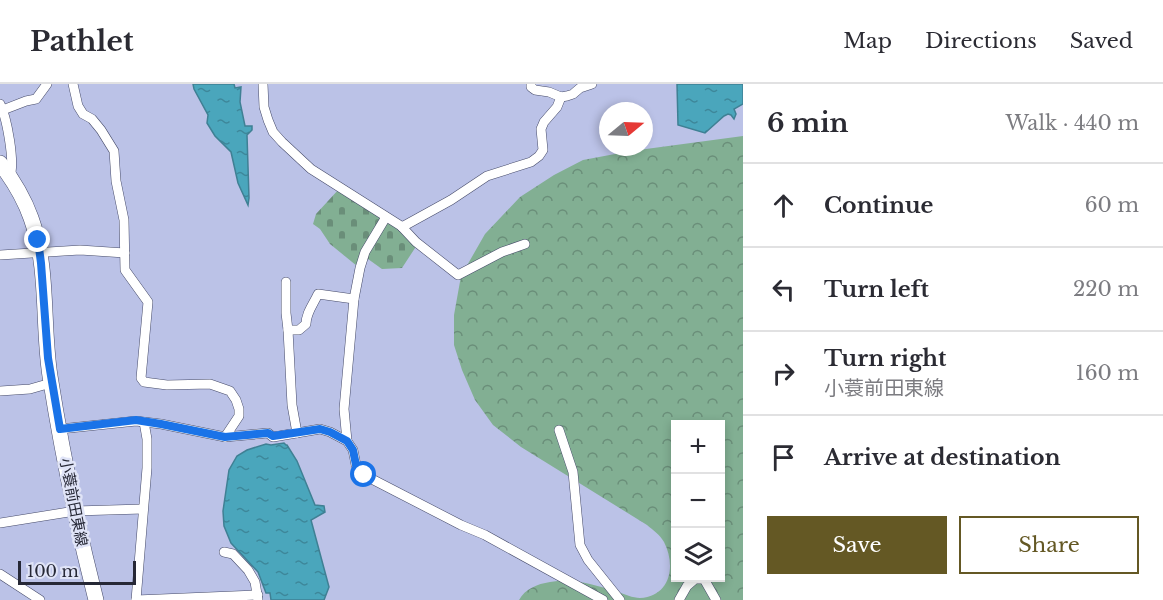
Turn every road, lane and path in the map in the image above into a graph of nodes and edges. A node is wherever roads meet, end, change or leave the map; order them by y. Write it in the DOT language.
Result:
graph roads {
  1 [pos="47,84"];
  2 [pos="73,84"];
  3 [pos="263,84"];
  4 [pos="531,84"];
  5 [pos="592,84"];
  6 [pos="561,97"];
  7 [pos="1,108"];
  8 [pos="0,163"];
  9 [pos="10,176"];
  10 [pos="386,217"];
  11 [pos="402,227"];
  12 [pos="525,244"];
  13 [pos="39,253"];
  14 [pos="125,254"];
  15 [pos="0,255"];
  16 [pos="286,282"];
  17 [pos="354,299"];
  18 [pos="288,330"];
  19 [pos="51,382"];
  20 [pos="0,391"];
  21 [pos="144,422"];
  22 [pos="60,429"];
  23 [pos="559,430"];
  24 [pos="297,433"];
  25 [pos="225,437"];
  26 [pos="347,441"];
  27 [pos="143,509"];
  28 [pos="75,511"];
  29 [pos="0,523"];
  30 [pos="224,552"];
  31 [pos="0,574"];
  32 [pos="258,597"];
  33 [pos="40,600"];
  34 [pos="96,600"];
  35 [pos="136,600"];
  36 [pos="603,600"];
  37 [pos="620,600"];
  38 [pos="679,600"];
  39 [pos="716,600"];
  1 -- 7 [label="street"];
  2 -- 14 [label="street"];
  3 -- 10 [label="street"];
  4 -- 6 [label="street"];
  5 -- 6 [label="street"];
  6 -- 11 [label="street"];
  7 -- 9 [label="street"];
  8 -- 9 [label="main road, 小蓑前田東線"];
  9 -- 13 [label="main road, 小蓑前田東線"];
  10 -- 11 [label="street"];
  10 -- 17 [label="street"];
  11 -- 12 [label="street"];
  13 -- 14 [label="street"];
  13 -- 15 [label="street"];
  13 -- 19 [label="main road, 小蓑前田東線"];
  14 -- 25 [label="street"];
  16 -- 18 [label="street"];
  17 -- 18 [label="street"];
  17 -- 26 [label="street"];
  18 -- 24 [label="street"];
  19 -- 20 [label="street"];
  19 -- 22 [label="main road, 小蓑前田東線"];
  21 -- 22 [label="street"];
  21 -- 25 [label="street"];
  21 -- 27 [label="street"];
  22 -- 28 [label="main road, 小蓑前田東線"];
  23 -- 37 [label="street"];
  24 -- 25 [label="street"];
  24 -- 26 [label="street"];
  26 -- 36 [label="street"];
  27 -- 28 [label="street"];
  27 -- 35 [label="street"];
  28 -- 29 [label="street"];
  28 -- 34 [label="main road, 小蓑前田東線"];
  30 -- 32 [label="street"];
  31 -- 33 [label="street"];
  32 -- 35 [label="street"];
  38 -- 39 [label="street"];
}
